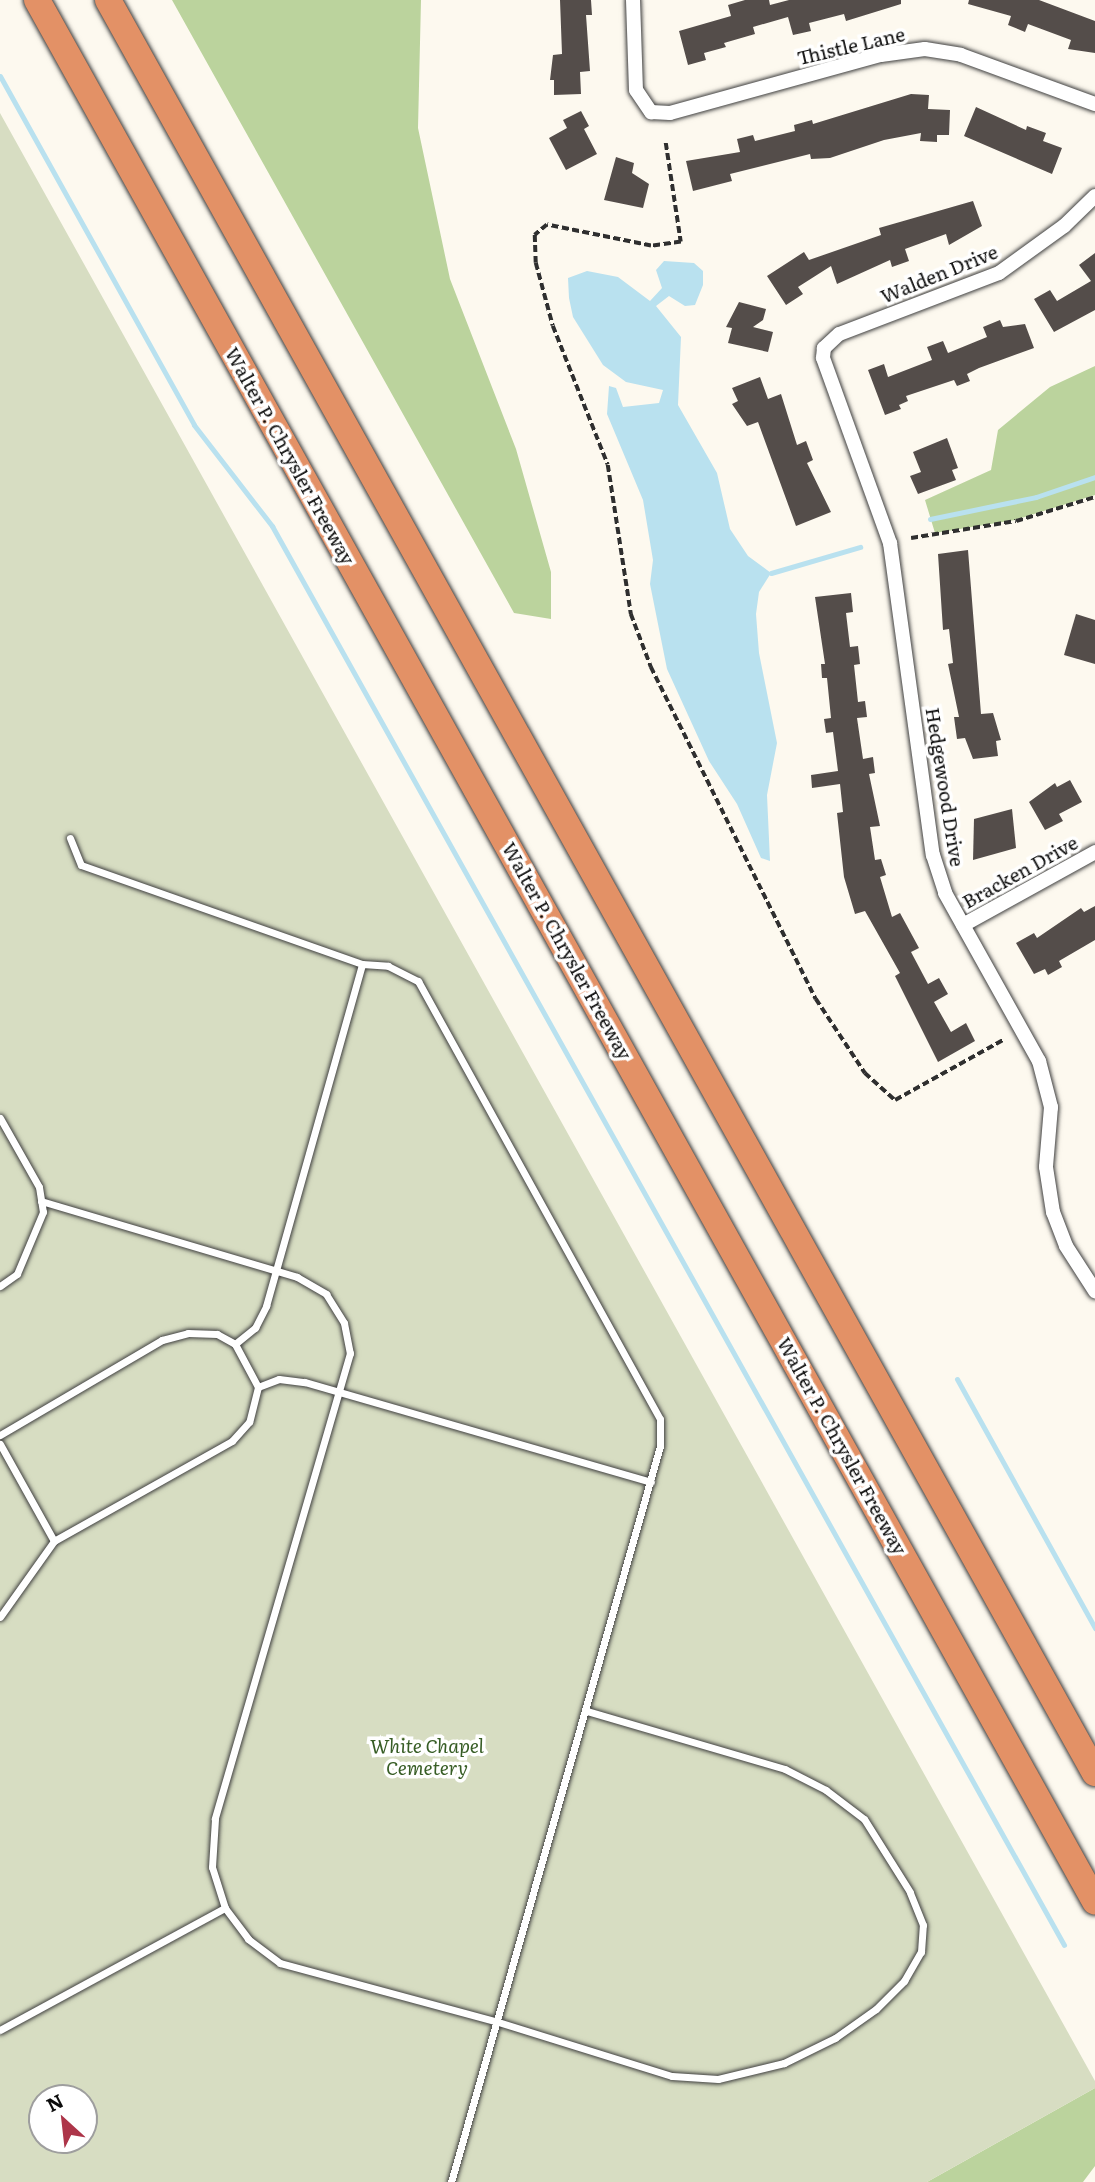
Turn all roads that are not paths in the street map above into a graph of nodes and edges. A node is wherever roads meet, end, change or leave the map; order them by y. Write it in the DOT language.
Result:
graph roads {
  1 [pos="37,0"];
  2 [pos="108,0"];
  3 [pos="633,0"];
  4 [pos="1095,104"];
  5 [pos="1095,197"];
  6 [pos="824,348"];
  7 [pos="70,838"];
  8 [pos="1095,852"];
  9 [pos="963,925"];
  10 [pos="362,964"];
  11 [pos="0,1118"];
  12 [pos="41,1200"];
  13 [pos="273,1271"];
  14 [pos="0,1286"];
  15 [pos="1095,1291"];
  16 [pos="235,1344"];
  17 [pos="258,1387"];
  18 [pos="339,1391"];
  19 [pos="0,1435"];
  20 [pos="0,1444"];
  21 [pos="650,1482"];
  22 [pos="54,1541"];
  23 [pos="0,1617"];
  24 [pos="587,1711"];
  25 [pos="1095,1773"];
  26 [pos="1095,1902"];
  27 [pos="225,1908"];
  28 [pos="495,2021"];
  29 [pos="0,2030"];
  30 [pos="452,2182"];
  1 -- 26 [label="highway, Walter P. Chrysler Freeway"];
  2 -- 25 [label="highway"];
  3 -- 4 [label="street, Thistle Lane"];
  5 -- 6 [label="street, Walden Drive"];
  6 -- 9 [label="street, Hedgewood Drive"];
  7 -- 10 [label="lane"];
  8 -- 9 [label="street, Bracken Drive"];
  9 -- 15 [label="street, Hedgewood Drive"];
  10 -- 13 [label="lane"];
  10 -- 21 [label="lane"];
  11 -- 12 [label="lane"];
  12 -- 13 [label="lane"];
  12 -- 14 [label="lane"];
  13 -- 16 [label="lane"];
  13 -- 18 [label="lane"];
  16 -- 17 [label="lane"];
  16 -- 19 [label="lane"];
  17 -- 18 [label="lane"];
  17 -- 22 [label="lane"];
  18 -- 21 [label="lane"];
  18 -- 27 [label="lane"];
  20 -- 22 [label="lane"];
  21 -- 24 [label="lane"];
  22 -- 23 [label="lane"];
  24 -- 28 [label="lane"];
  24 -- 28 [label="lane"];
  27 -- 28 [label="lane"];
  27 -- 29 [label="lane"];
  28 -- 30 [label="lane"];
}
